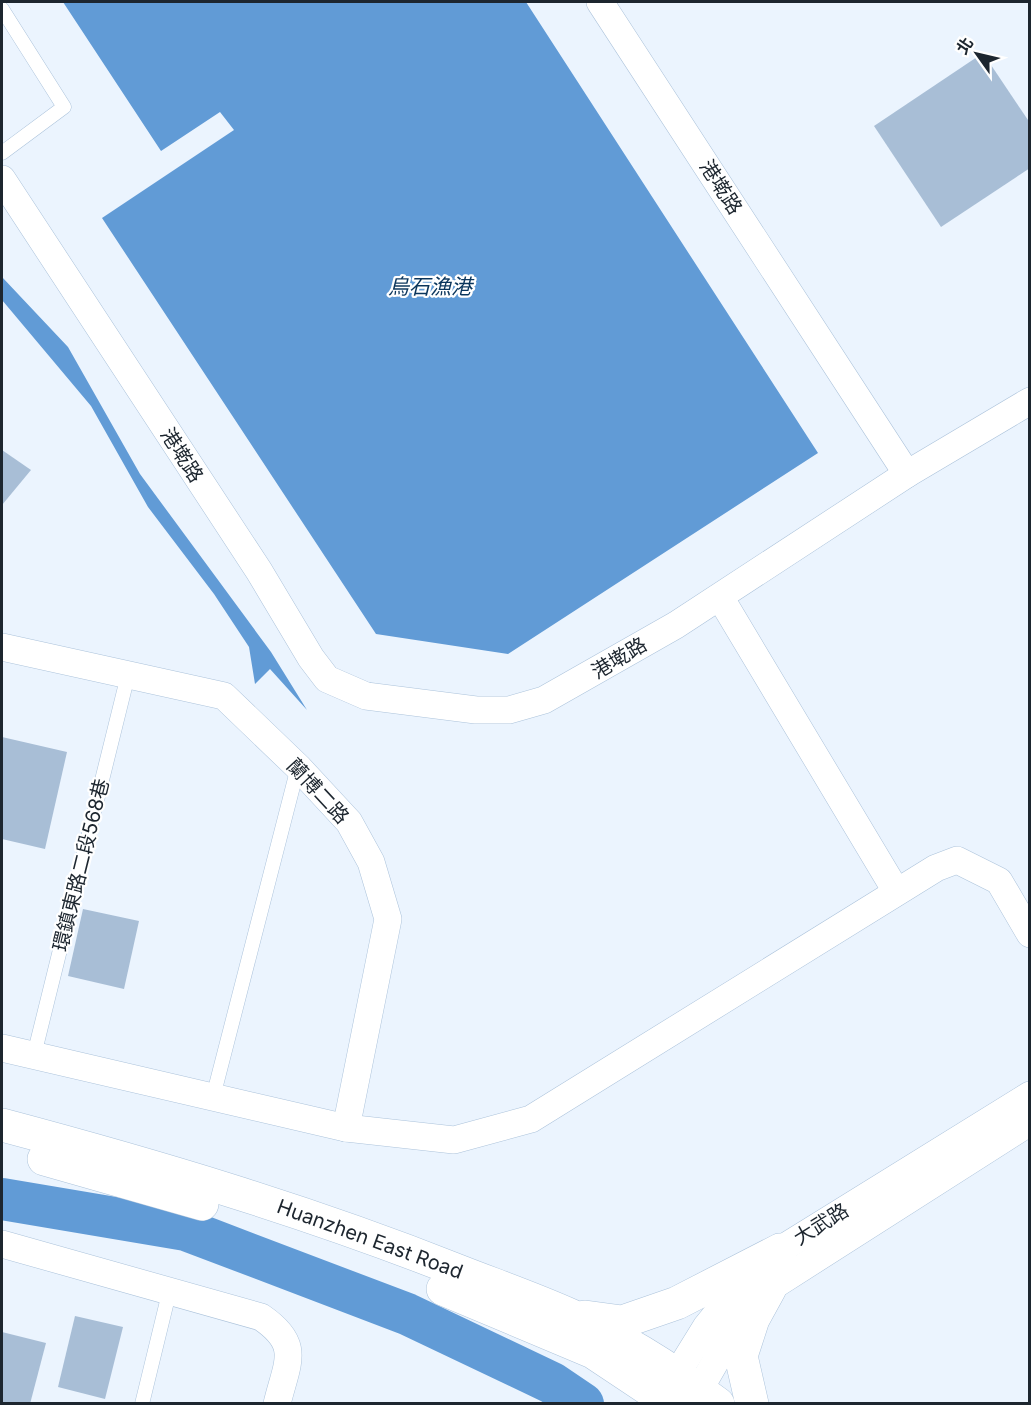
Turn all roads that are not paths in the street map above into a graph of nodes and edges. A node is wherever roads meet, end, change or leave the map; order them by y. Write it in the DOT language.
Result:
graph roads {
  1 [pos="600,2"];
  2 [pos="2,9"];
  3 [pos="2,153"];
  4 [pos="2,179"];
  5 [pos="1029,401"];
  6 [pos="907,474"];
  7 [pos="720,597"];
  8 [pos="2,647"];
  9 [pos="128,675"];
  10 [pos="298,767"];
  11 [pos="896,891"];
  12 [pos="1029,933"];
  13 [pos="2,1048"];
  14 [pos="34,1055"];
  15 [pos="1029,1095"];
  16 [pos="213,1097"];
  17 [pos="1029,1122"];
  18 [pos="2,1125"];
  19 [pos="346,1128"];
  20 [pos="2,1149"];
  21 [pos="2,1244"];
  22 [pos="780,1250"];
  23 [pos="770,1288"];
  24 [pos="170,1289"];
  25 [pos="571,1315"];
  26 [pos="682,1397"];
  27 [pos="142,1404"];
  28 [pos="277,1404"];
  29 [pos="752,1404"];
  1 -- 6 [label="street, 港墘路"];
  2 -- 3 [label="lane"];
  4 -- 7 [label="street, 港墘路"];
  5 -- 6 [label="street"];
  6 -- 7 [label="street, 港墘路"];
  7 -- 11 [label="street"];
  8 -- 9 [label="street, 蘭博二路"];
  9 -- 10 [label="street, 蘭博二路"];
  9 -- 14 [label="lane, 環鎮東路二段568巷"];
  10 -- 16 [label="lane"];
  10 -- 19 [label="street, 蘭博二路"];
  11 -- 12 [label="street"];
  11 -- 19 [label="street"];
  13 -- 14 [label="street"];
  14 -- 16 [label="street"];
  15 -- 22 [label="street, 大武路"];
  16 -- 19 [label="street"];
  17 -- 23 [label="street, 大武路"];
  18 -- 25 [label="street, Huanzhen East Road"];
  20 -- 26 [label="street, Huanzhen East Road"];
  21 -- 24 [label="street"];
  22 -- 25 [label="street"];
  22 -- 26 [label="street, 大武路"];
  23 -- 26 [label="street, 大武路"];
  23 -- 29 [label="street"];
  24 -- 27 [label="lane"];
  24 -- 28 [label="street"];
  25 -- 26 [label="street, Huanzhen East Road"];
}
